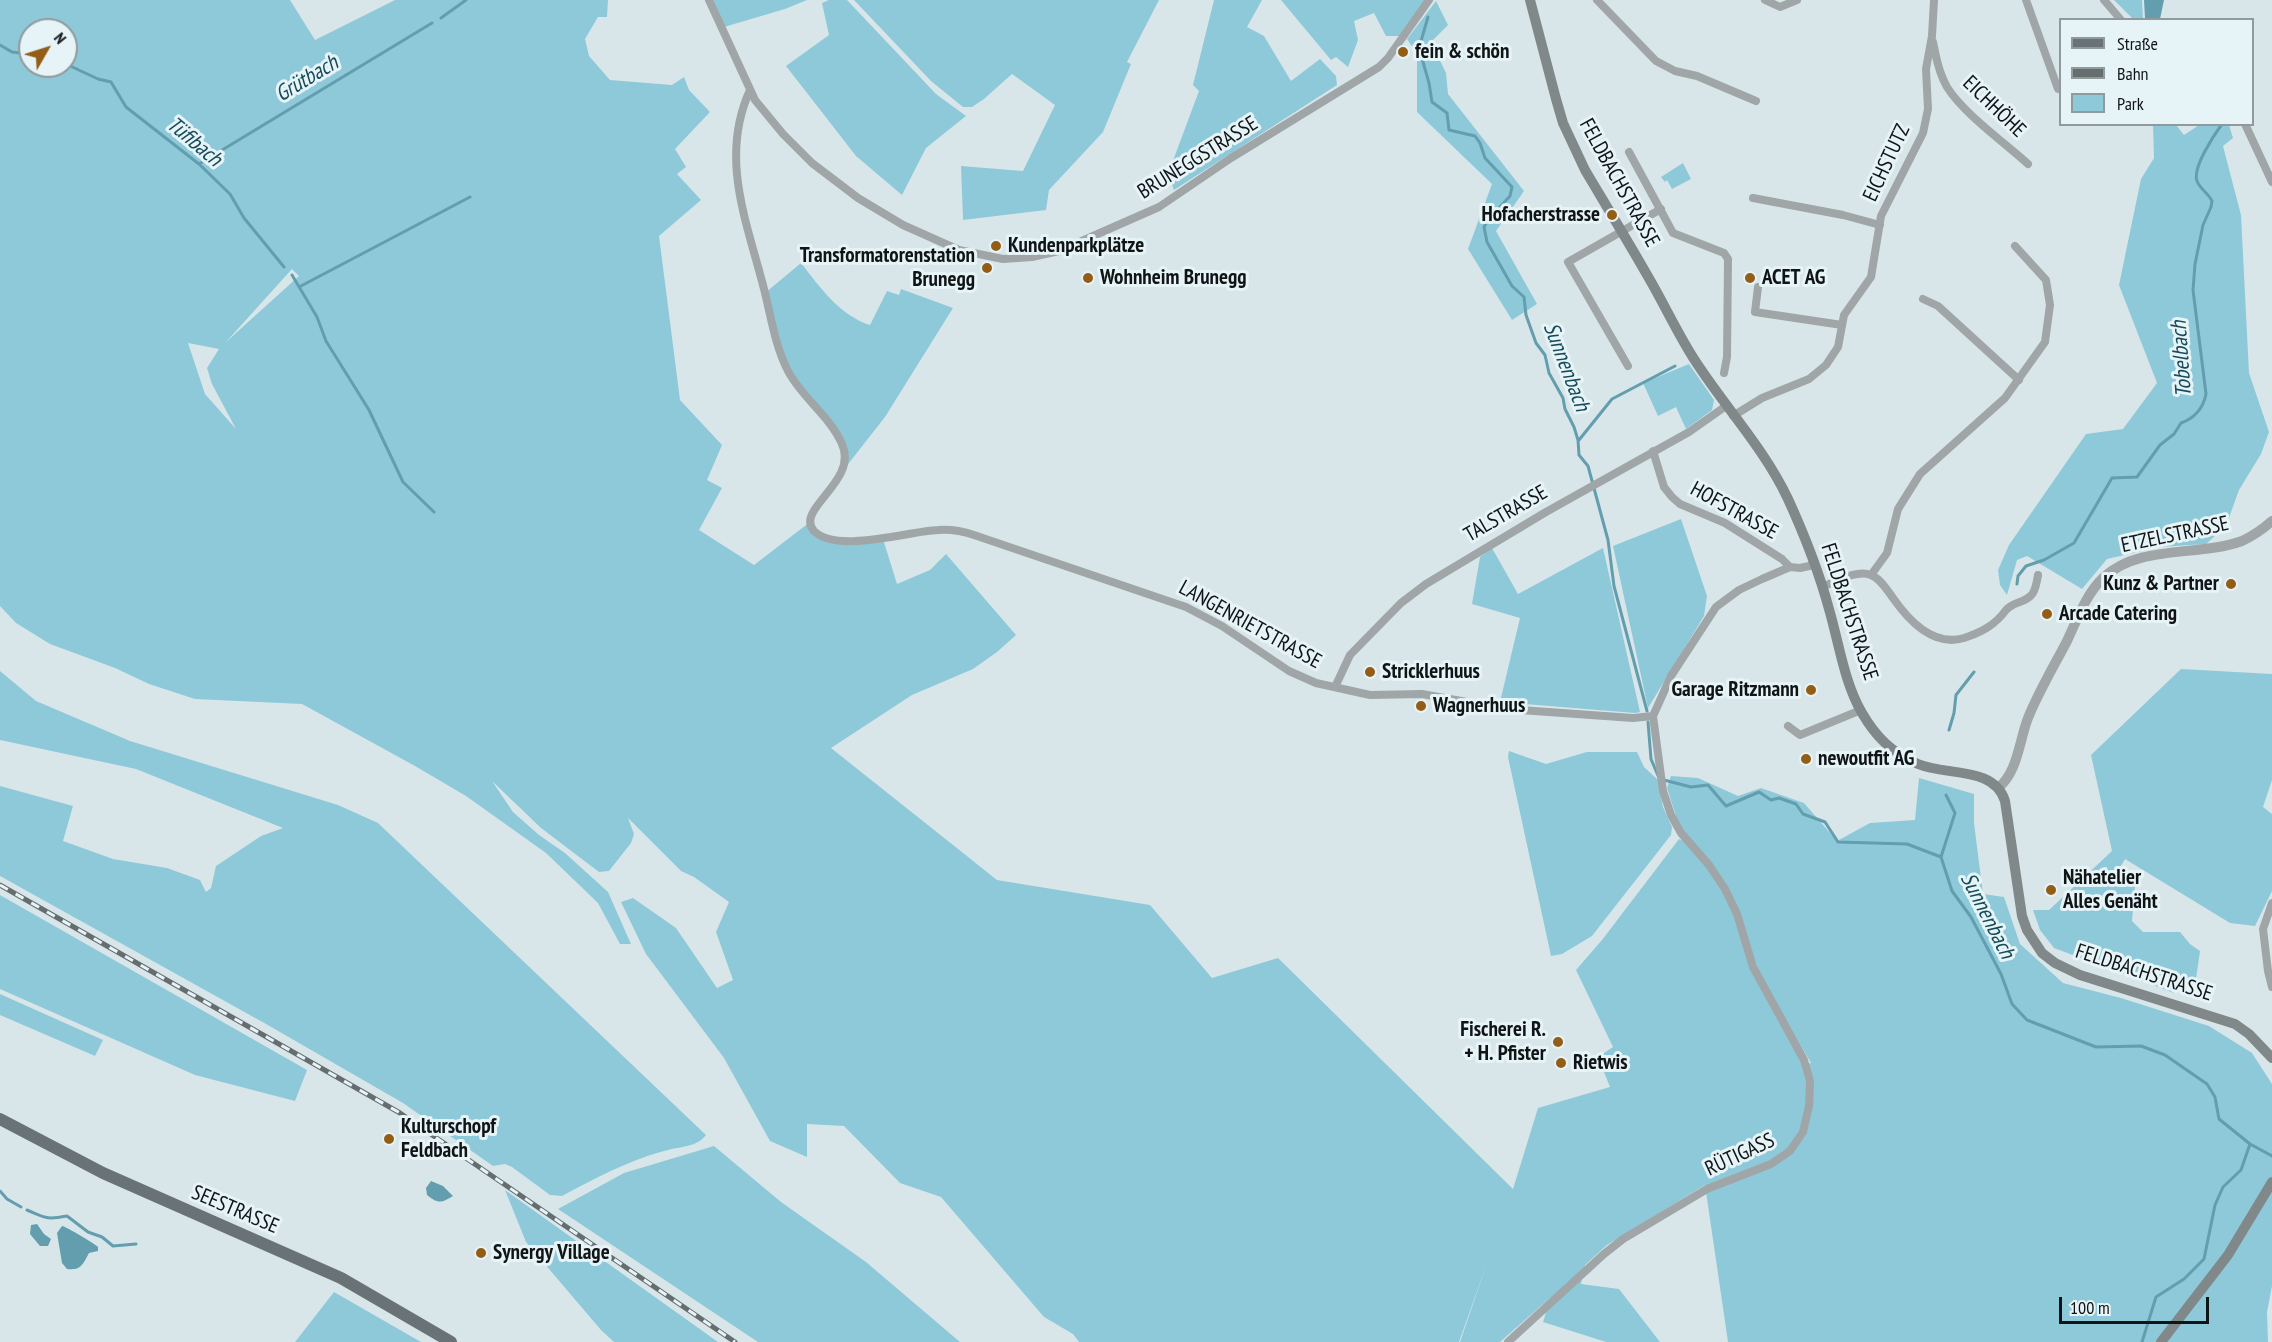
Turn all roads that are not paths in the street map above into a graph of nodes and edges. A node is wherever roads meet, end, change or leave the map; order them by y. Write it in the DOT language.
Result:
graph roads {
  1 [pos="709,0"];
  2 [pos="1429,0"];
  3 [pos="1530,0"];
  4 [pos="1597,0"];
  5 [pos="1765,0"];
  6 [pos="1797,0"];
  7 [pos="1934,0"];
  8 [pos="2026,0"];
  9 [pos="2104,0"];
  10 [pos="2119,18"];
  11 [pos="1932,36"];
  12 [pos="2058,89"];
  13 [pos="750,90"];
  14 [pos="1756,101"];
  15 [pos="2247,126"];
  16 [pos="1629,152"];
  17 [pos="2028,164"];
  18 [pos="2272,182"];
  19 [pos="1753,198"];
  20 [pos="1661,209"];
  21 [pos="1880,225"];
  22 [pos="1622,231"];
  23 [pos="2015,246"];
  24 [pos="1758,287"];
  25 [pos="1923,299"];
  26 [pos="1842,325"];
  27 [pos="1628,366"];
  28 [pos="1724,373"];
  29 [pos="2019,380"];
  30 [pos="1726,406"];
  31 [pos="1733,416"];
  32 [pos="1653,451"];
  33 [pos="2272,521"];
  34 [pos="1814,565"];
  35 [pos="1790,567"];
  36 [pos="1871,575"];
  37 [pos="2038,575"];
  38 [pos="1822,587"];
  39 [pos="1335,687"];
  40 [pos="1861,710"];
  41 [pos="1653,716"];
  42 [pos="1788,726"];
  43 [pos="1998,788"];
  44 [pos="2272,903"];
  45 [pos="2272,987"];
  46 [pos="2272,1058"];
  47 [pos="0,1119"];
  48 [pos="2272,1182"];
  49 [pos="451,1342"];
  50 [pos="1508,1342"];
  51 [pos="2161,1342"];
  1 -- 13 [label="street, BRUNEGGSTRASSE"];
  2 -- 13 [label="street, BRUNEGGSTRASSE"];
  3 -- 22 [label="main road, FELDBACHSTRASSE"];
  4 -- 14 [label="street"];
  5 -- 6 [label="street"];
  7 -- 11 [label="street, EICHSTUTZ"];
  8 -- 12 [label="street"];
  9 -- 10 [label="street"];
  11 -- 17 [label="street, EICHHÖHE"];
  11 -- 21 [label="street, EICHSTUTZ"];
  13 -- 39 [label="street, LANGENRIETSTRASSE"];
  15 -- 18 [label="street"];
  16 -- 20 [label="street"];
  19 -- 21 [label="street"];
  20 -- 22 [label="street"];
  20 -- 28 [label="street"];
  21 -- 26 [label="street, EICHSTUTZ"];
  22 -- 27 [label="street"];
  22 -- 30 [label="main road, FELDBACHSTRASSE"];
  23 -- 29 [label="street"];
  24 -- 26 [label="street"];
  25 -- 29 [label="street"];
  26 -- 31 [label="street, EICHSTUTZ"];
  29 -- 36 [label="street"];
  30 -- 31 [label="main road, FELDBACHSTRASSE"];
  30 -- 32 [label="street, TALSTRASSE"];
  31 -- 34 [label="main road, FELDBACHSTRASSE"];
  32 -- 35 [label="street, HOFSTRASSE"];
  32 -- 39 [label="street, TALSTRASSE"];
  33 -- 43 [label="street, ETZELSTRASSE"];
  34 -- 35 [label="street"];
  34 -- 38 [label="main road, FELDBACHSTRASSE"];
  35 -- 41 [label="street"];
  36 -- 37 [label="street"];
  36 -- 38 [label="street"];
  38 -- 40 [label="main road, FELDBACHSTRASSE"];
  39 -- 41 [label="street, LANGENRIETSTRASSE"];
  40 -- 42 [label="street"];
  40 -- 43 [label="main road, FELDBACHSTRASSE"];
  41 -- 50 [label="street, RÜTIGASS"];
  43 -- 46 [label="main road, FELDBACHSTRASSE"];
  44 -- 45 [label="street"];
  47 -- 49 [label="main road, SEESTRASSE"];
  48 -- 51 [label="main road"];
}
